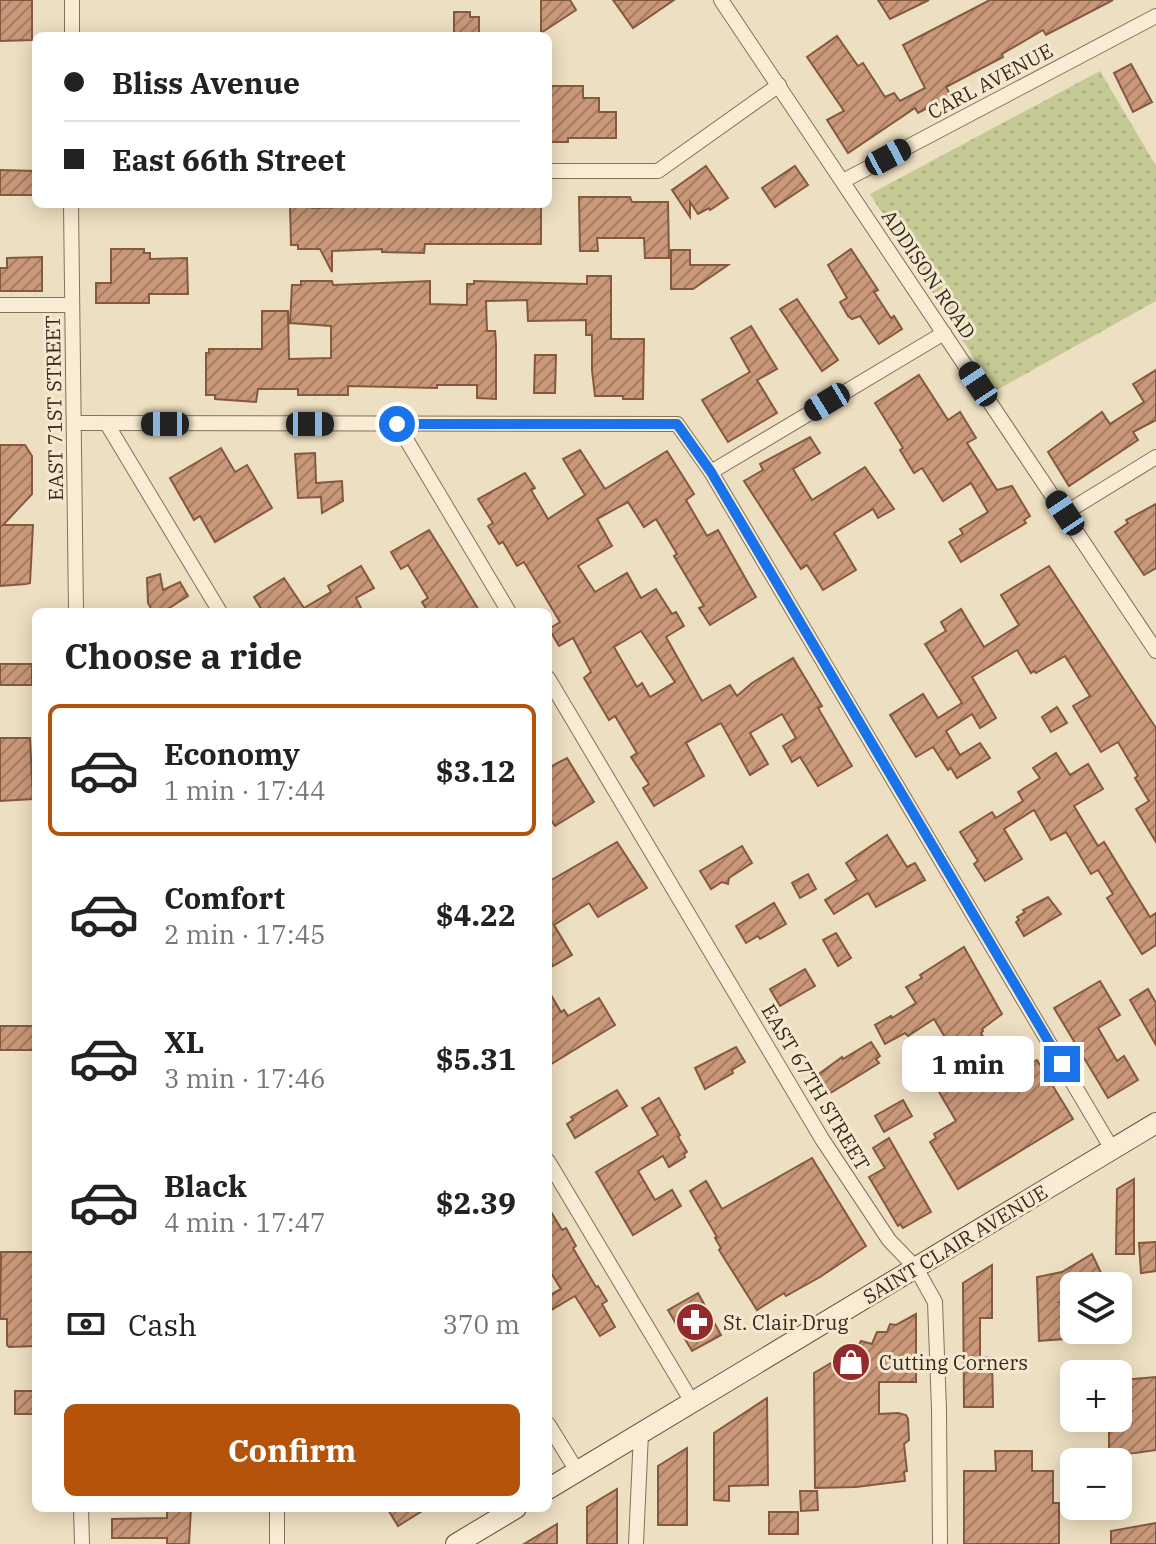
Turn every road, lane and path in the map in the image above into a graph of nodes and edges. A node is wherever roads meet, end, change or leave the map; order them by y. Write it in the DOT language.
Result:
graph roads {
  1 [pos="72,0"];
  2 [pos="721,0"];
  3 [pos="1156,16"];
  4 [pos="72,32"];
  5 [pos="779,85"];
  6 [pos="552,171"];
  7 [pos="843,181"];
  8 [pos="71,208"];
  9 [pos="0,305"];
  10 [pos="72,305"];
  11 [pos="944,333"];
  12 [pos="74,423"];
  13 [pos="107,424"];
  14 [pos="397,424"];
  15 [pos="1156,457"];
  16 [pos="711,472"];
  17 [pos="1065,513"];
  18 [pos="76,608"];
  19 [pos="218,608"];
  20 [pos="507,608"];
  21 [pos="1156,651"];
  22 [pos="552,685"];
  23 [pos="1156,1123"];
  24 [pos="1112,1149"];
  25 [pos="552,1168"];
  26 [pos="916,1268"];
  27 [pos="692,1402"];
  28 [pos="552,1430"];
  29 [pos="641,1433"];
  30 [pos="577,1471"];
  31 [pos="552,1487"];
  32 [pos="81,1512"];
  33 [pos="277,1512"];
  34 [pos="509,1512"];
  35 [pos="82,1544"];
  36 [pos="277,1544"];
  37 [pos="456,1544"];
  38 [pos="636,1544"];
  39 [pos="940,1544"];
  1 -- 4 [label="street"];
  2 -- 5 [label="street, ADDISON ROAD"];
  3 -- 7 [label="street, CARL AVENUE"];
  5 -- 6 [label="street"];
  5 -- 7 [label="street, ADDISON ROAD"];
  7 -- 11 [label="street, ADDISON ROAD"];
  8 -- 10 [label="street, EAST 71ST STREET"];
  9 -- 10 [label="street"];
  10 -- 12 [label="street, EAST 71ST STREET"];
  11 -- 16 [label="street"];
  11 -- 17 [label="street, ADDISON ROAD"];
  12 -- 13 [label="street"];
  12 -- 18 [label="street, EAST 71ST STREET"];
  13 -- 14 [label="street"];
  13 -- 19 [label="street"];
  14 -- 16 [label="street"];
  14 -- 20 [label="street"];
  15 -- 17 [label="street"];
  16 -- 24 [label="street"];
  17 -- 21 [label="street, ADDISON ROAD"];
  22 -- 26 [label="street, EAST 67TH STREET"];
  23 -- 24 [label="main road, SAINT CLAIR AVENUE"];
  24 -- 26 [label="main road, SAINT CLAIR AVENUE"];
  25 -- 27 [label="street"];
  26 -- 27 [label="main road, SAINT CLAIR AVENUE"];
  26 -- 39 [label="street, EAST 67TH STREET"];
  27 -- 29 [label="main road, SAINT CLAIR AVENUE"];
  28 -- 30 [label="street"];
  29 -- 30 [label="main road, SAINT CLAIR AVENUE"];
  29 -- 38 [label="street"];
  30 -- 31 [label="main road, SAINT CLAIR AVENUE"];
  32 -- 35 [label="street"];
  33 -- 36 [label="street"];
  34 -- 37 [label="main road"];
}
